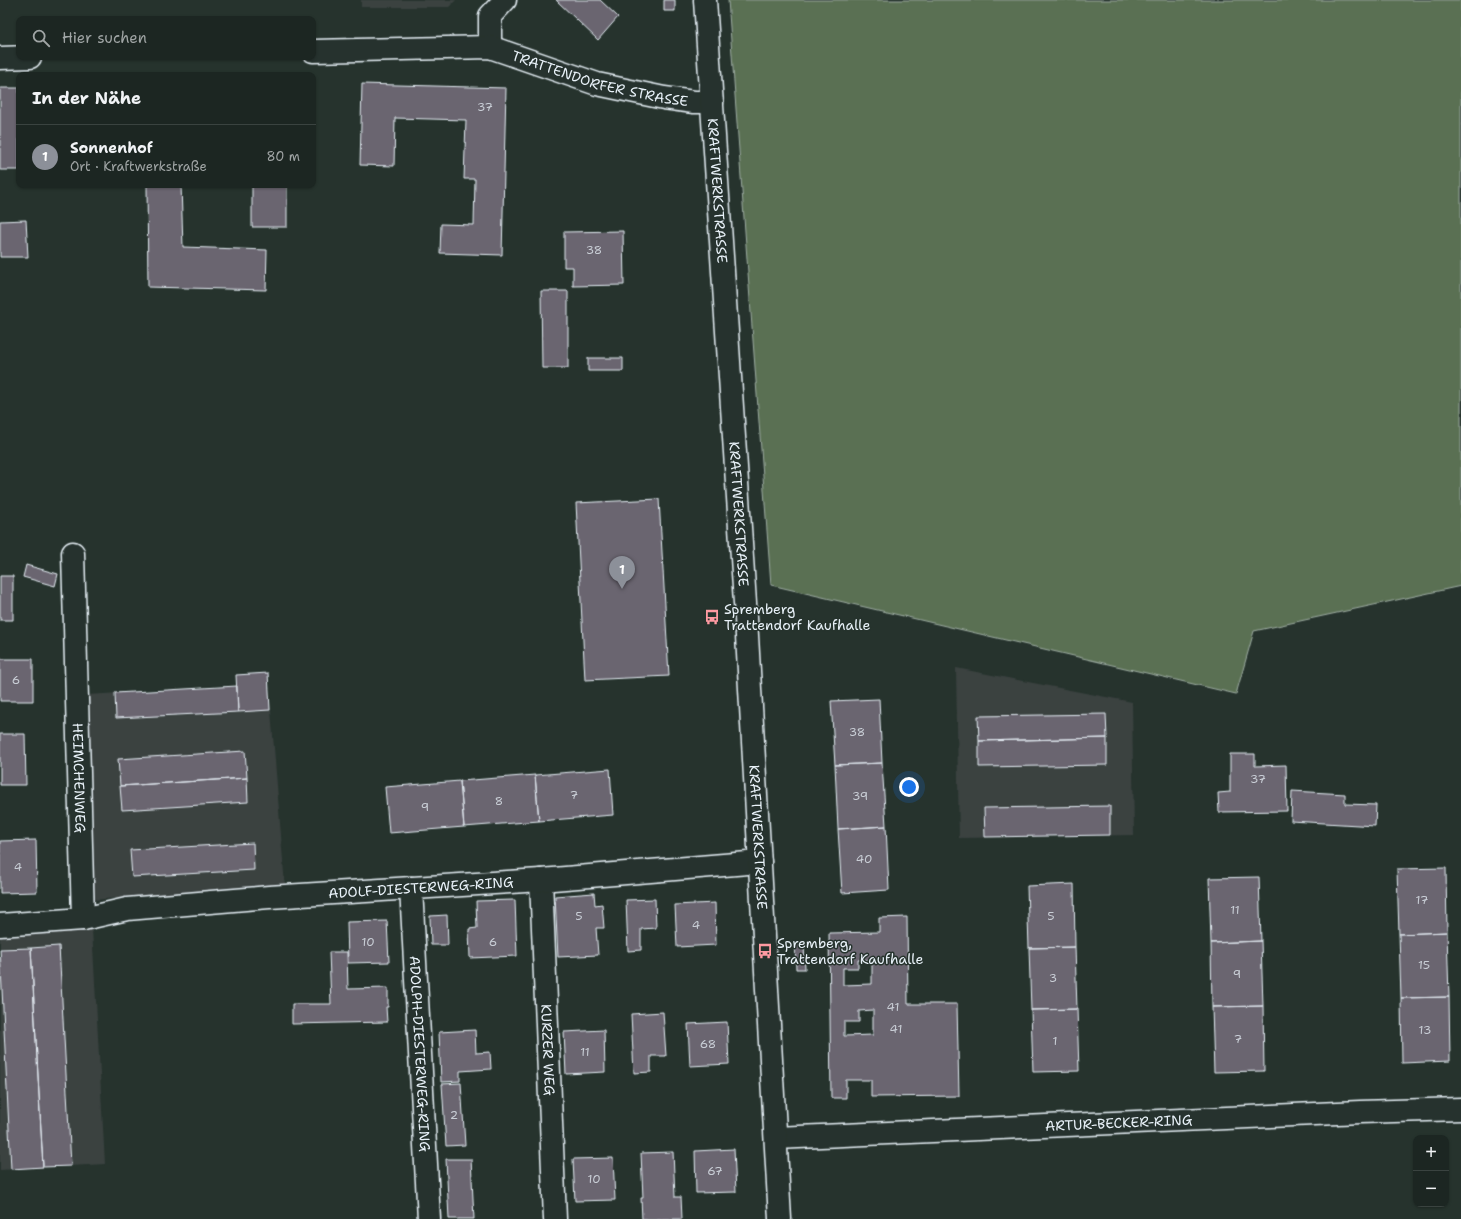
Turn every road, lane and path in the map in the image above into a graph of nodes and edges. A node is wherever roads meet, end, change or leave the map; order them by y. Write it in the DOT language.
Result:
graph roads {
  1 [pos="504,0"];
  2 [pos="705,0"];
  3 [pos="490,47"];
  4 [pos="316,51"];
  5 [pos="16,57"];
  6 [pos="0,58"];
  7 [pos="712,102"];
  8 [pos="72,553"];
  9 [pos="760,862"];
  10 [pos="541,880"];
  11 [pos="411,888"];
  12 [pos="83,919"];
  13 [pos="0,925"];
  14 [pos="1461,1109"];
  15 [pos="776,1138"];
  16 [pos="429,1219"];
  17 [pos="555,1219"];
  18 [pos="780,1219"];
  1 -- 3 [label="street"];
  2 -- 7 [label="street, KRAFTWERKSTRASSE"];
  3 -- 4 [label="street, TRATTENDORFER STRASSE"];
  3 -- 7 [label="street, TRATTENDORFER STRASSE"];
  5 -- 6 [label="street"];
  7 -- 9 [label="street, KRAFTWERKSTRASSE"];
  8 -- 12 [label="street, HEIMCHENWEG"];
  9 -- 10 [label="street, ADOLF-DIESTERWEG-RING"];
  9 -- 15 [label="street, KRAFTWERKSTRASSE"];
  10 -- 11 [label="street, ADOLF-DIESTERWEG-RING"];
  10 -- 17 [label="street, KURZER WEG"];
  11 -- 12 [label="street, ADOLF-DIESTERWEG-RING"];
  11 -- 16 [label="street, ADOLPH-DIESTERWEG-RING"];
  12 -- 13 [label="street"];
  14 -- 15 [label="street, ARTUR-BECKER-RING"];
  15 -- 18 [label="street, KRAFTWERKSTRASSE"];
}
